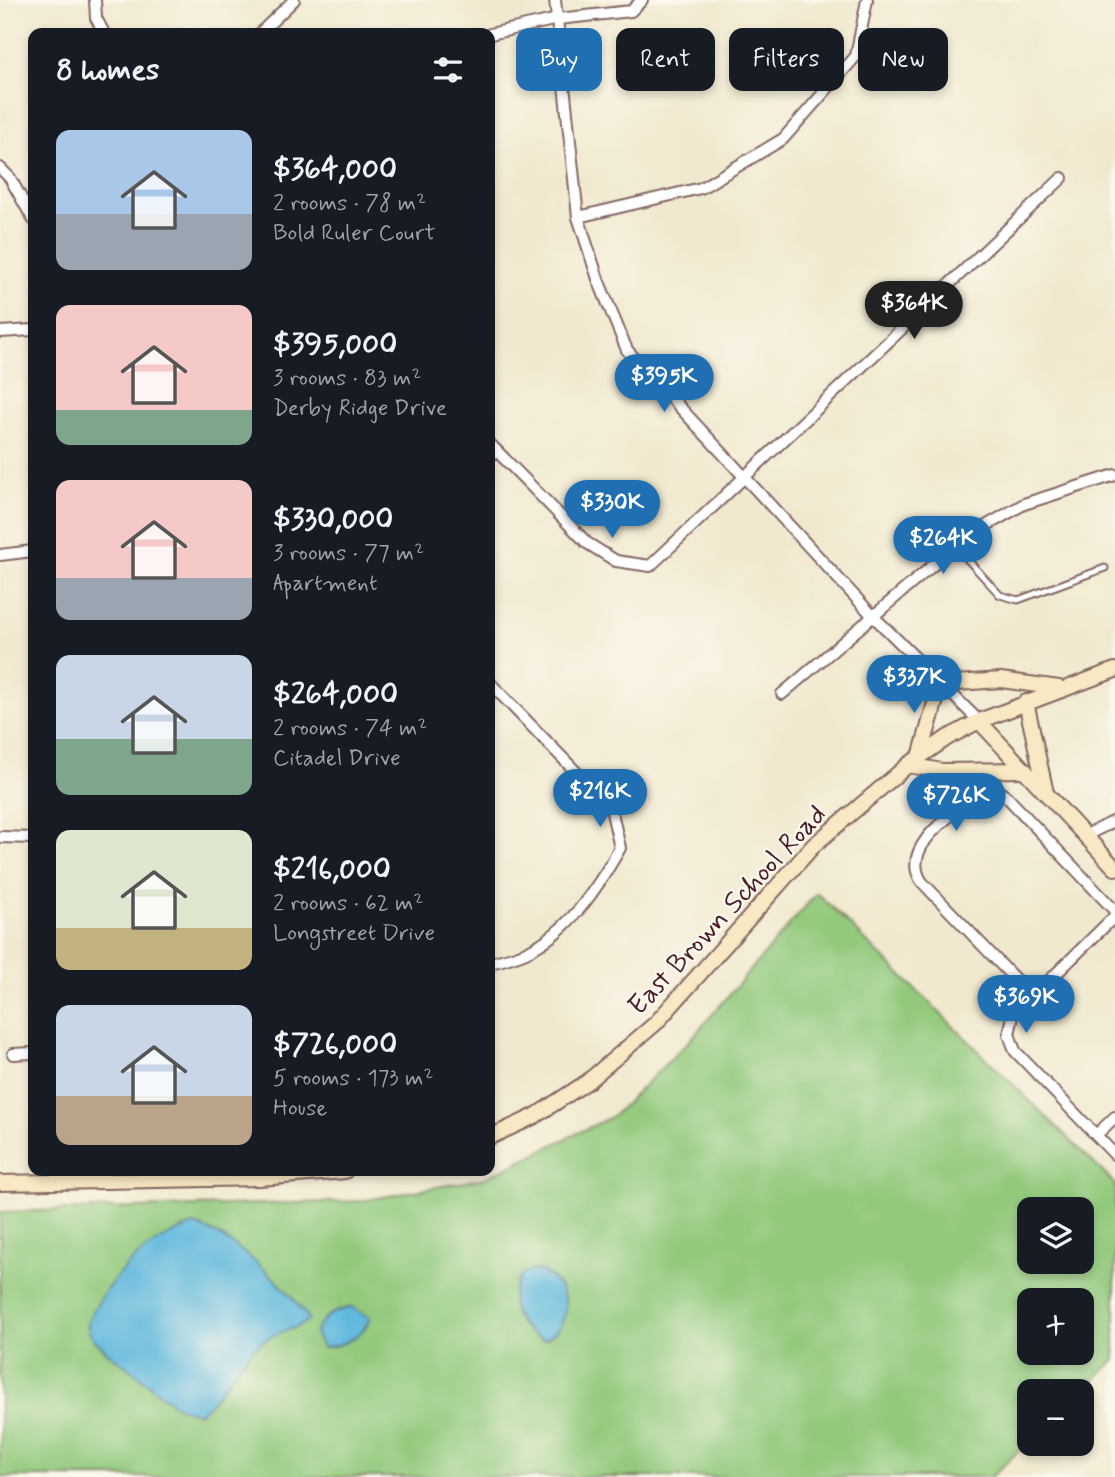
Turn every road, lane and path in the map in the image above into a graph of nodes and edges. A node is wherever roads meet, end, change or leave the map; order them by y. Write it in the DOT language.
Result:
graph roads {
  1 [pos="95,0"];
  2 [pos="294,0"];
  3 [pos="555,0"];
  4 [pos="642,0"];
  5 [pos="867,0"];
  6 [pos="558,19"];
  7 [pos="101,28"];
  8 [pos="265,28"];
  9 [pos="495,33"];
  10 [pos="0,168"];
  11 [pos="1062,178"];
  12 [pos="28,210"];
  13 [pos="578,217"];
  14 [pos="28,330"];
  15 [pos="0,332"];
  16 [pos="495,449"];
  17 [pos="1115,475"];
  18 [pos="745,480"];
  19 [pos="955,546"];
  20 [pos="28,552"];
  21 [pos="0,555"];
  22 [pos="1105,568"];
  23 [pos="872,615"];
  24 [pos="1115,670"];
  25 [pos="938,681"];
  26 [pos="495,688"];
  27 [pos="1064,689"];
  28 [pos="782,694"];
  29 [pos="1026,702"];
  30 [pos="979,721"];
  31 [pos="914,761"];
  32 [pos="1024,770"];
  33 [pos="1046,794"];
  34 [pos="1115,821"];
  35 [pos="0,836"];
  36 [pos="1083,836"];
  37 [pos="28,838"];
  38 [pos="1115,868"];
  39 [pos="1115,914"];
  40 [pos="495,961"];
  41 [pos="1031,996"];
  42 [pos="28,1053"];
  43 [pos="13,1054"];
  44 [pos="1115,1117"];
  45 [pos="495,1135"];
  46 [pos="1096,1135"];
  47 [pos="1115,1155"];
  48 [pos="284,1176"];
  49 [pos="0,1183"];
  1 -- 7 [label="street"];
  2 -- 8 [label="street"];
  3 -- 6 [label="street"];
  4 -- 6 [label="street"];
  5 -- 13 [label="street"];
  6 -- 9 [label="street"];
  6 -- 13 [label="street"];
  10 -- 12 [label="street"];
  11 -- 18 [label="street"];
  13 -- 18 [label="street"];
  14 -- 15 [label="street"];
  16 -- 18 [label="street"];
  17 -- 19 [label="street"];
  18 -- 23 [label="street"];
  19 -- 22 [label="lane"];
  19 -- 23 [label="street"];
  20 -- 21 [label="street"];
  23 -- 25 [label="street"];
  23 -- 28 [label="street"];
  24 -- 27 [label="main road, East Brown School Road"];
  25 -- 27 [label="main road"];
  25 -- 30 [label="street"];
  25 -- 31 [label="main road"];
  26 -- 40 [label="street"];
  27 -- 29 [label="main road, East Brown School Road"];
  29 -- 30 [label="main road, East Brown School Road"];
  29 -- 33 [label="main road"];
  30 -- 31 [label="main road, East Brown School Road"];
  30 -- 32 [label="main road"];
  31 -- 32 [label="main road"];
  31 -- 45 [label="main road, East Brown School Road"];
  32 -- 33 [label="main road"];
  33 -- 36 [label="main road"];
  34 -- 36 [label="street"];
  35 -- 37 [label="street"];
  36 -- 38 [label="main road"];
  39 -- 41 [label="street"];
  39 -- 41 [label="street"];
  41 -- 46 [label="street"];
  42 -- 43 [label="street"];
  44 -- 46 [label="street"];
  46 -- 47 [label="street"];
  48 -- 49 [label="main road"];
}
